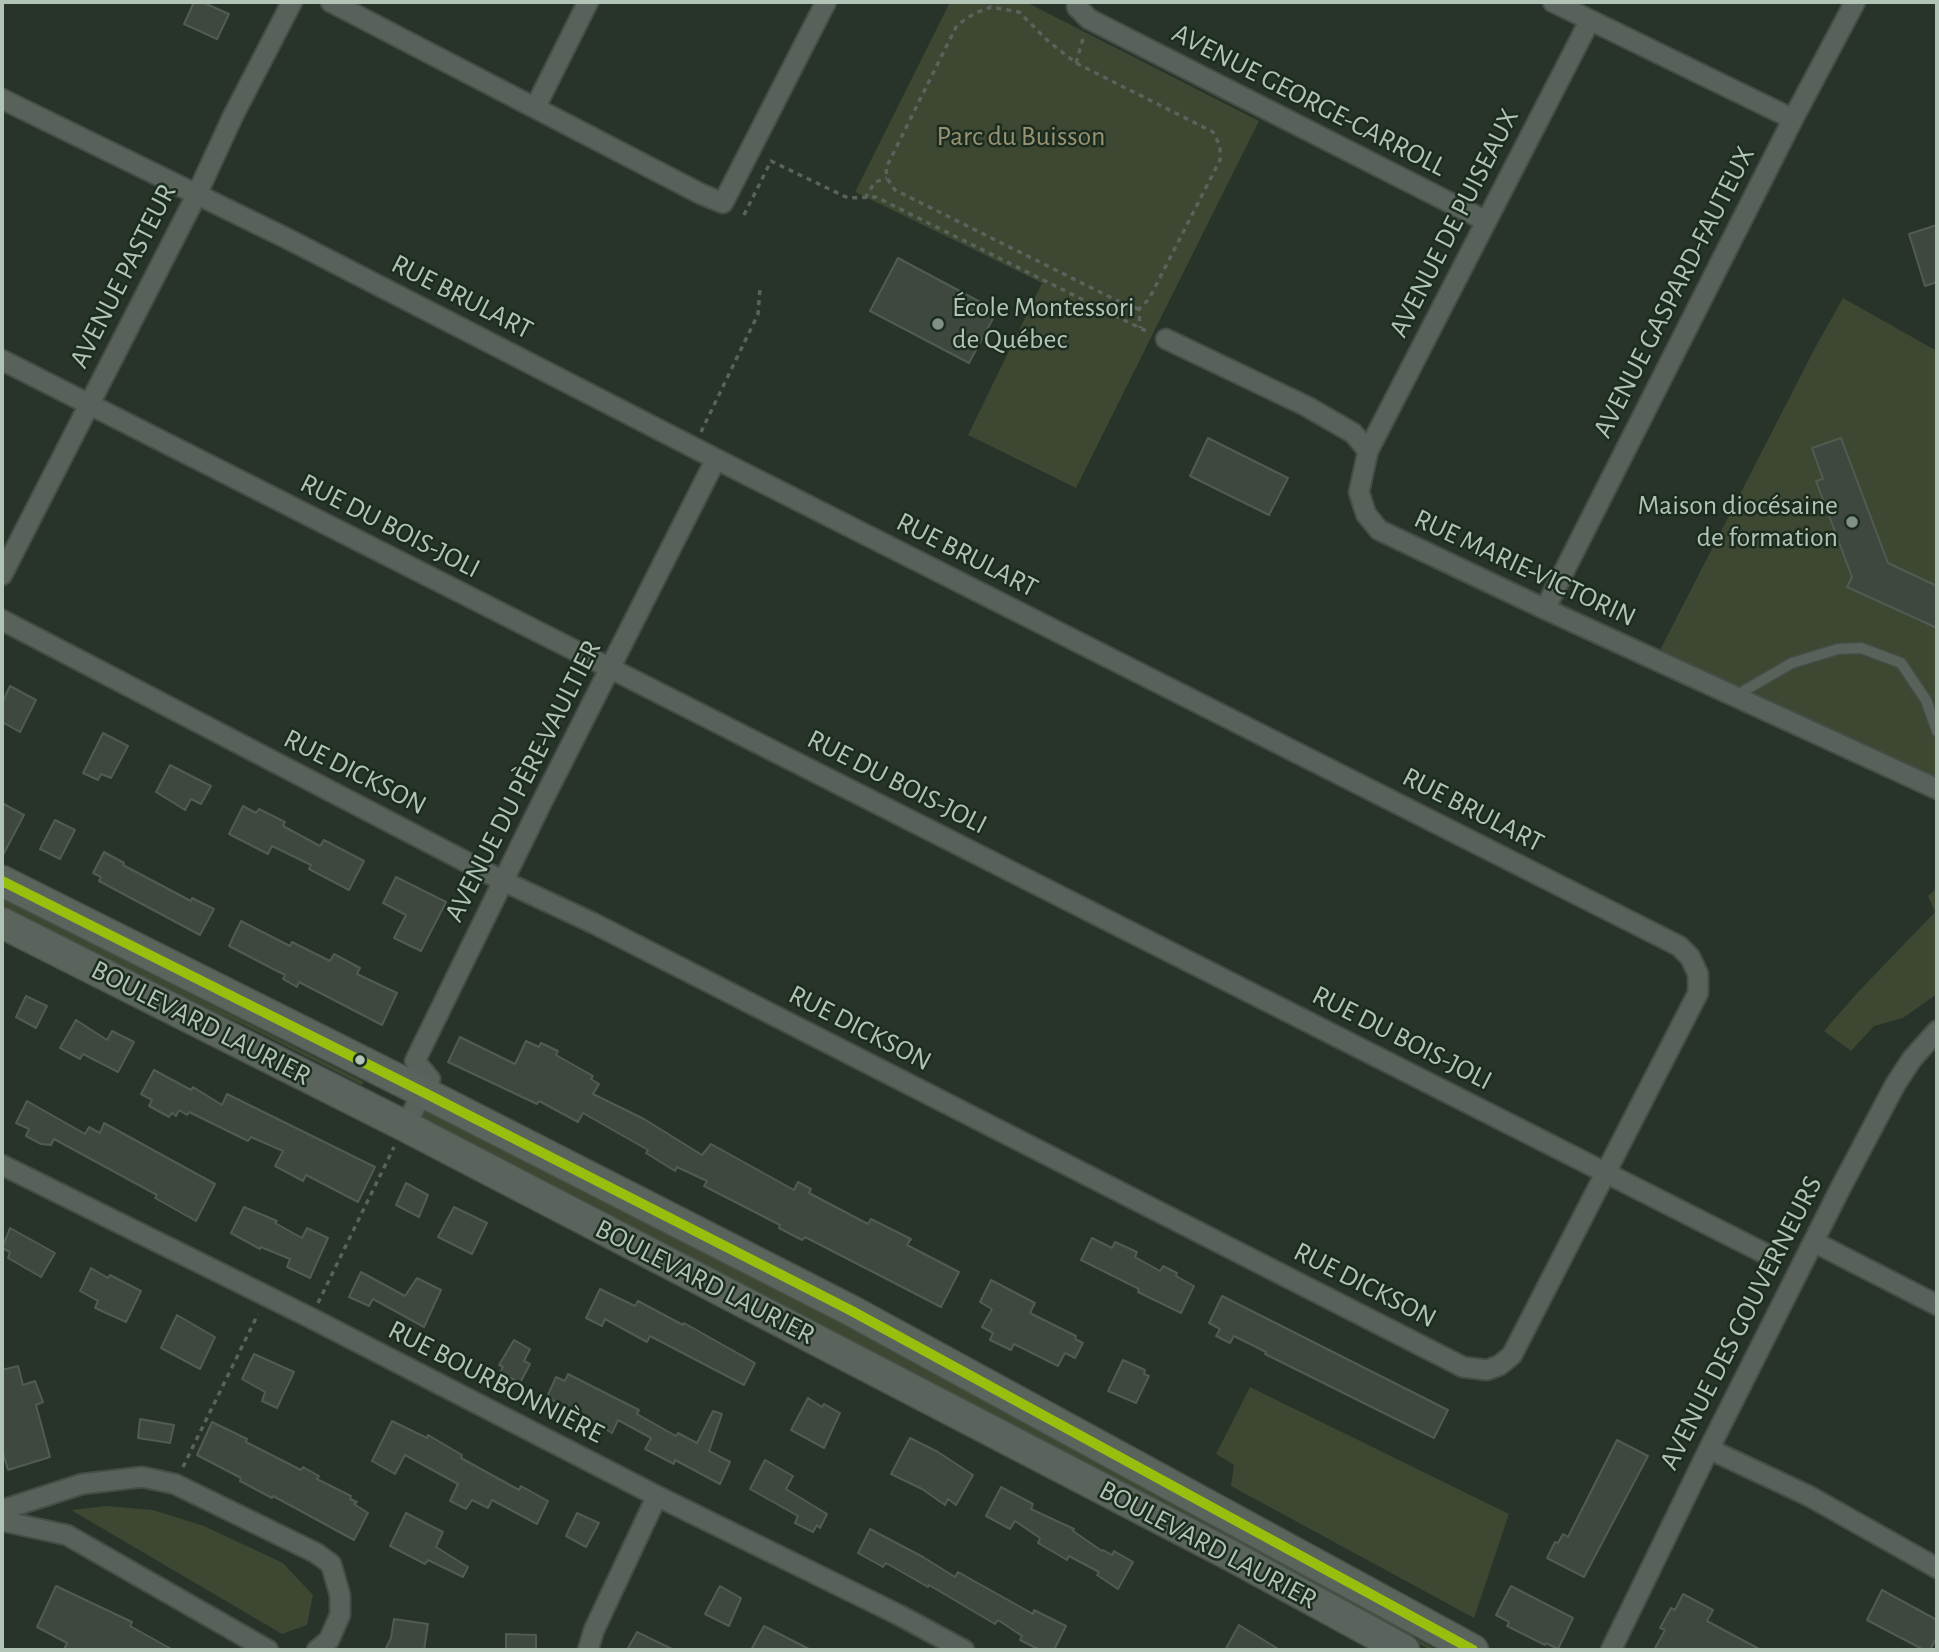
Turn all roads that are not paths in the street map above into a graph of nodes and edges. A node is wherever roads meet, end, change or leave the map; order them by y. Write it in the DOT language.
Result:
graph roads {
  1 [pos="292,2"];
  2 [pos="331,2"];
  3 [pos="588,2"];
  4 [pos="827,2"];
  5 [pos="1077,2"];
  6 [pos="1553,2"];
  7 [pos="1855,2"];
  8 [pos="1590,20"];
  9 [pos="2,99"];
  10 [pos="536,106"];
  11 [pos="1793,119"];
  12 [pos="197,194"];
  13 [pos="1486,221"];
  14 [pos="1166,339"];
  15 [pos="2,360"];
  16 [pos="88,404"];
  17 [pos="1368,451"];
  18 [pos="716,459"];
  19 [pos="2,575"];
  20 [pos="1545,610"];
  21 [pos="2,620"];
  22 [pos="611,669"];
  23 [pos="1735,696"];
  24 [pos="1937,731"];
  25 [pos="1937,789"];
  26 [pos="2,881"];
  27 [pos="503,881"];
  28 [pos="2,923"];
  29 [pos="1935,1037"];
  30 [pos="423,1092"];
  31 [pos="405,1126"];
  32 [pos="2,1165"];
  33 [pos="1606,1173"];
  34 [pos="1814,1242"];
  35 [pos="1766,1254"];
  36 [pos="1937,1305"];
  37 [pos="1709,1449"];
  38 [pos="657,1496"];
  39 [pos="2,1510"];
  40 [pos="2,1521"];
  41 [pos="1937,1568"];
  42 [pos="1399,1648"];
  43 [pos="268,1650"];
  44 [pos="317,1650"];
  45 [pos="588,1650"];
  46 [pos="964,1650"];
  47 [pos="1473,1650"];
  48 [pos="1611,1650"];
  1 -- 12 [label="street, AVENUE PASTEUR"];
  2 -- 10 [label="street"];
  3 -- 10 [label="street"];
  4 -- 10 [label="street"];
  5 -- 13 [label="street, AVENUE GEORGE-CARROLL"];
  6 -- 8 [label="street"];
  7 -- 11 [label="street, AVENUE GASPARD-FAUTEUX"];
  8 -- 11 [label="street"];
  8 -- 13 [label="street, AVENUE DE PUISEAUX"];
  9 -- 12 [label="street, RUE BRULART"];
  11 -- 20 [label="street, AVENUE GASPARD-FAUTEUX"];
  12 -- 16 [label="street, AVENUE PASTEUR"];
  12 -- 18 [label="street, RUE BRULART"];
  13 -- 17 [label="street, AVENUE DE PUISEAUX"];
  14 -- 17 [label="street"];
  15 -- 16 [label="street, RUE DU BOIS-JOLI"];
  16 -- 19 [label="street, AVENUE PASTEUR"];
  16 -- 22 [label="street, RUE DU BOIS-JOLI"];
  17 -- 20 [label="street, RUE MARIE-VICTORIN"];
  18 -- 22 [label="street, AVENUE DU PÈRE-VAULTIER"];
  18 -- 33 [label="street, RUE BRULART"];
  20 -- 23 [label="street, RUE MARIE-VICTORIN"];
  21 -- 27 [label="street, RUE DICKSON"];
  22 -- 27 [label="street, AVENUE DU PÈRE-VAULTIER"];
  22 -- 33 [label="street, RUE DU BOIS-JOLI"];
  23 -- 24 [label="lane"];
  23 -- 25 [label="street, RUE MARIE-VICTORIN"];
  26 -- 30 [label="main road, BOULEVARD LAURIER"];
  27 -- 30 [label="street, AVENUE DU PÈRE-VAULTIER"];
  27 -- 33 [label="street, RUE DICKSON"];
  28 -- 31 [label="main road, BOULEVARD LAURIER"];
  29 -- 34 [label="street, AVENUE DES GOUVERNEURS"];
  30 -- 31 [label="street"];
  30 -- 47 [label="main road, BOULEVARD LAURIER"];
  31 -- 42 [label="main road, BOULEVARD LAURIER"];
  32 -- 38 [label="street, RUE BOURBONNIÈRE"];
  33 -- 35 [label="street, RUE DU BOIS-JOLI"];
  34 -- 36 [label="street"];
  34 -- 37 [label="street, AVENUE DES GOUVERNEURS"];
  37 -- 41 [label="street"];
  37 -- 48 [label="street, AVENUE DES GOUVERNEURS"];
  38 -- 45 [label="street"];
  38 -- 46 [label="street, RUE BOURBONNIÈRE"];
  39 -- 44 [label="street"];
  40 -- 43 [label="street"];
}
